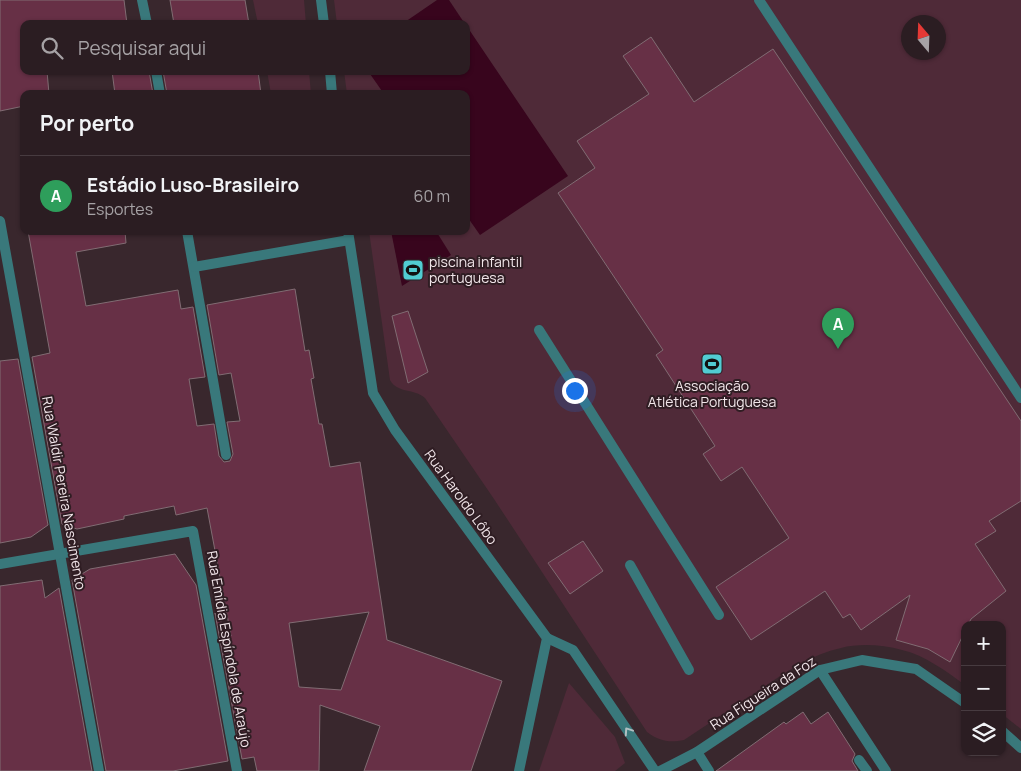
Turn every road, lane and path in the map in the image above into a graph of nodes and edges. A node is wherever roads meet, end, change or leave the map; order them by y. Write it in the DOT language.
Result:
graph roads {
  1 [pos="142,0"];
  2 [pos="321,0"];
  3 [pos="759,0"];
  4 [pos="146,20"];
  5 [pos="324,20"];
  6 [pos="157,75"];
  7 [pos="330,75"];
  8 [pos="159,90"];
  9 [pos="332,90"];
  10 [pos="0,221"];
  11 [pos="188,235"];
  12 [pos="348,236"];
  13 [pos="194,268"];
  14 [pos="539,330"];
  15 [pos="1021,398"];
  16 [pos="226,455"];
  17 [pos="61,554"];
  18 [pos="0,564"];
  19 [pos="630,565"];
  20 [pos="719,616"];
  21 [pos="547,638"];
  22 [pos="689,670"];
  23 [pos="820,670"];
  24 [pos="961,700"];
  25 [pos="1006,735"];
  26 [pos="1021,748"];
  27 [pos="696,752"];
  28 [pos="859,760"];
  29 [pos="99,771"];
  30 [pos="237,771"];
  31 [pos="519,771"];
  32 [pos="655,771"];
  33 [pos="660,771"];
  34 [pos="709,771"];
  35 [pos="867,771"];
  36 [pos="886,771"];
  1 -- 4 [label="street"];
  2 -- 5 [label="street"];
  3 -- 15 [label="street"];
  6 -- 8 [label="street"];
  7 -- 9 [label="street"];
  10 -- 17 [label="street, Rua Waldir Pereira Nascimento"];
  11 -- 13 [label="street"];
  12 -- 13 [label="street"];
  12 -- 21 [label="street, Rua Haroldo Lôbo"];
  13 -- 16 [label="street"];
  14 -- 20 [label="street"];
  17 -- 18 [label="street"];
  17 -- 29 [label="street, Rua Waldir Pereira Nascimento"];
  17 -- 30 [label="street, Rua Emídia Espíndola de Araújo"];
  19 -- 22 [label="street"];
  21 -- 31 [label="street"];
  32 -- 21 [label="street, one-way"];
  23 -- 24 [label="street, Rua Figueira da Foz"];
  23 -- 27 [label="street, Rua Figueira da Foz"];
  23 -- 36 [label="street"];
  25 -- 26 [label="street"];
  27 -- 33 [label="street, Rua Figueira da Foz"];
  27 -- 34 [label="street"];
  28 -- 35 [label="street"];
}
